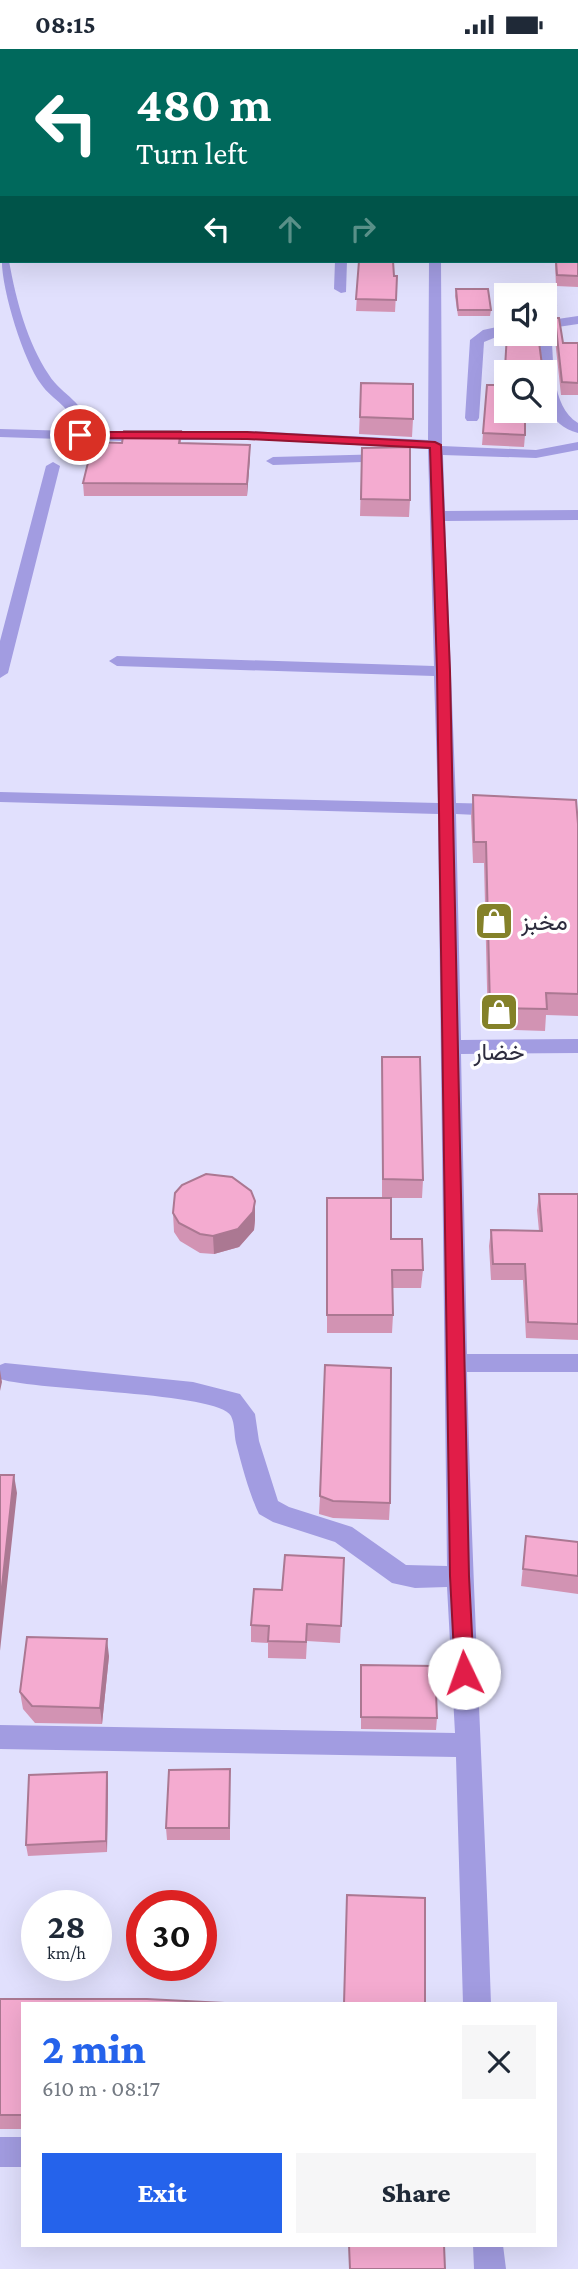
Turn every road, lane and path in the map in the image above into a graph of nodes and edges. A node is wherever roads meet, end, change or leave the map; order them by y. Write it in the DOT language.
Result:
graph roads {
  1 [pos="3,263"];
  2 [pos="341,263"];
  3 [pos="435,263"];
  4 [pos="341,289"];
  5 [pos="578,320"];
  6 [pos="557,323"];
  7 [pos="494,333"];
  8 [pos="546,346"];
  9 [pos="0,417"];
  10 [pos="472,418"];
  11 [pos="578,429"];
  12 [pos="0,433"];
  13 [pos="33,433"];
  14 [pos="80,435"];
  15 [pos="578,446"];
  16 [pos="436,451"];
  17 [pos="274,461"];
  18 [pos="53,466"];
  19 [pos="578,515"];
  20 [pos="439,516"];
  21 [pos="117,661"];
  22 [pos="444,671"];
  23 [pos="0,673"];
  24 [pos="0,797"];
  25 [pos="447,809"];
  26 [pos="512,810"];
  27 [pos="578,1046"];
  28 [pos="450,1047"];
  29 [pos="455,1363"];
  30 [pos="578,1363"];
  31 [pos="5,1371"];
  32 [pos="459,1576"];
  33 [pos="0,1737"];
  34 [pos="468,1745"];
  35 [pos="477,2002"];
  36 [pos="0,2151"];
  37 [pos="21,2152"];
  38 [pos="488,2247"];
  39 [pos="490,2269"];
  1 -- 14 [label="street"];
  2 -- 4 [label="street"];
  3 -- 16 [label="street"];
  5 -- 6 [label="street"];
  7 -- 10 [label="street"];
  8 -- 11 [label="street"];
  9 -- 13 [label="street"];
  12 -- 13 [label="street"];
  13 -- 14 [label="street"];
  14 -- 16 [label="street"];
  15 -- 16 [label="street"];
  16 -- 17 [label="street"];
  16 -- 20 [label="street"];
  18 -- 23 [label="street"];
  19 -- 20 [label="street"];
  20 -- 22 [label="street"];
  21 -- 22 [label="street"];
  22 -- 25 [label="street"];
  24 -- 25 [label="street"];
  25 -- 26 [label="street"];
  25 -- 28 [label="street"];
  27 -- 28 [label="street"];
  28 -- 29 [label="street"];
  29 -- 30 [label="street"];
  29 -- 32 [label="street"];
  31 -- 32 [label="street"];
  32 -- 34 [label="street"];
  33 -- 34 [label="street"];
  34 -- 35 [label="street"];
  36 -- 37 [label="street"];
  38 -- 39 [label="street"];
}
